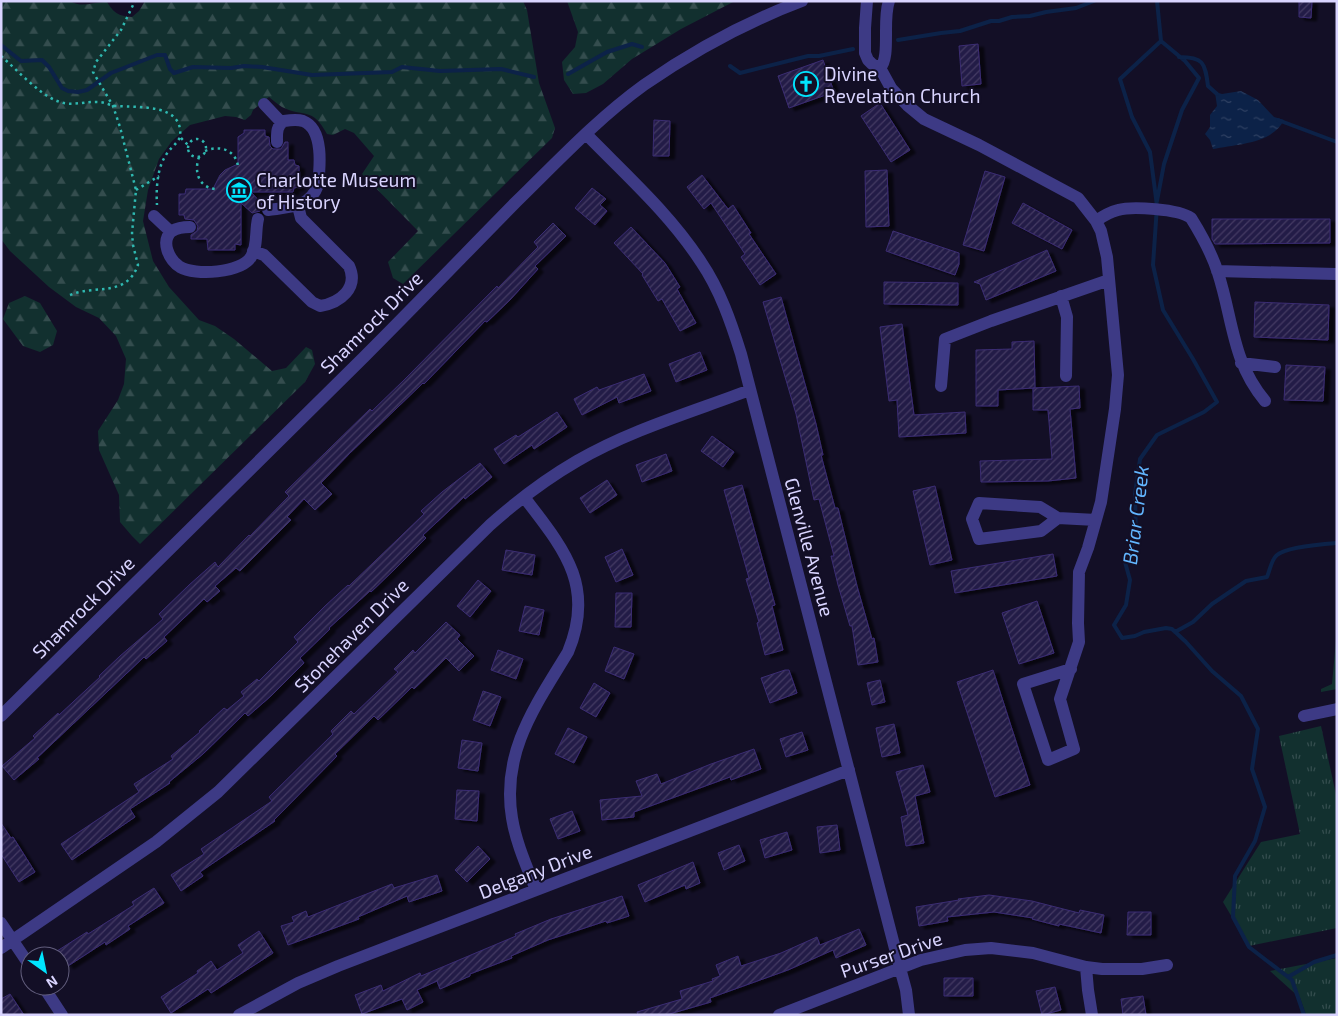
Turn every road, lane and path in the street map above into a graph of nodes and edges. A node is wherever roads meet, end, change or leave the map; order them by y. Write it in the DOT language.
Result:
graph roads {
  1 [pos="135,1"];
  2 [pos="802,1"];
  3 [pos="867,1"];
  4 [pos="889,1"];
  5 [pos="1,56"];
  6 [pos="880,68"];
  7 [pos="264,104"];
  8 [pos="114,106"];
  9 [pos="281,122"];
  10 [pos="586,134"];
  11 [pos="180,136"];
  12 [pos="277,142"];
  13 [pos="188,144"];
  14 [pos="205,151"];
  15 [pos="199,157"];
  16 [pos="238,166"];
  17 [pos="159,176"];
  18 [pos="215,189"];
  19 [pos="136,190"];
  20 [pos="298,206"];
  21 [pos="268,210"];
  22 [pos="155,218"];
  23 [pos="258,219"];
  24 [pos="1096,220"];
  25 [pos="190,227"];
  26 [pos="171,232"];
  27 [pos="254,251"];
  28 [pos="1217,271"];
  29 [pos="1336,274"];
  30 [pos="1109,280"];
  31 [pos="70,295"];
  32 [pos="1061,296"];
  33 [pos="1242,363"];
  34 [pos="1275,367"];
  35 [pos="1066,376"];
  36 [pos="941,386"];
  37 [pos="750,390"];
  38 [pos="1265,401"];
  39 [pos="524,496"];
  40 [pos="1058,518"];
  41 [pos="1096,520"];
  42 [pos="1071,669"];
  43 [pos="1337,708"];
  44 [pos="1,716"];
  45 [pos="1304,716"];
  46 [pos="849,770"];
  47 [pos="536,890"];
  48 [pos="1,923"];
  49 [pos="13,940"];
  50 [pos="1,948"];
  51 [pos="20,951"];
  52 [pos="1167,965"];
  53 [pos="1086,967"];
  54 [pos="900,968"];
  55 [pos="50,996"];
  56 [pos="62,1015"];
  57 [pos="239,1015"];
  58 [pos="779,1015"];
  59 [pos="909,1015"];
  60 [pos="1092,1015"];
  1 -- 8 [label="path"];
  2 -- 10 [label="street, Shamrock Drive"];
  3 -- 6 [label="street"];
  4 -- 6 [label="street"];
  5 -- 8 [label="path"];
  6 -- 24 [label="street"];
  7 -- 9 [label="street"];
  8 -- 11 [label="path"];
  8 -- 19 [label="path"];
  9 -- 12 [label="street"];
  9 -- 20 [label="street"];
  10 -- 37 [label="street, Glenville Avenue"];
  10 -- 44 [label="street, Shamrock Drive"];
  11 -- 13 [label="path"];
  11 -- 17 [label="path"];
  13 -- 14 [label="path"];
  13 -- 15 [label="path"];
  14 -- 15 [label="path"];
  14 -- 16 [label="path"];
  15 -- 18 [label="path"];
  17 -- 19 [label="path"];
  17 -- 22 [label="path"];
  19 -- 31 [label="path"];
  20 -- 21 [label="street"];
  20 -- 27 [label="street"];
  22 -- 26 [label="street"];
  23 -- 27 [label="street"];
  24 -- 28 [label="street"];
  24 -- 30 [label="street"];
  25 -- 26 [label="street"];
  26 -- 27 [label="street"];
  28 -- 29 [label="street"];
  28 -- 33 [label="street"];
  30 -- 32 [label="street"];
  30 -- 41 [label="street"];
  32 -- 35 [label="street"];
  32 -- 36 [label="street"];
  33 -- 34 [label="street"];
  33 -- 38 [label="street"];
  37 -- 39 [label="street, Stonehaven Drive"];
  37 -- 46 [label="street, Glenville Avenue"];
  39 -- 47 [label="street"];
  39 -- 49 [label="street, Stonehaven Drive"];
  40 -- 40 [label="street"];
  40 -- 41 [label="street"];
  41 -- 42 [label="street"];
  42 -- 42 [label="street"];
  43 -- 45 [label="street"];
  46 -- 47 [label="street, Delgany Drive"];
  46 -- 54 [label="street, Glenville Avenue"];
  47 -- 57 [label="street, Delgany Drive"];
  48 -- 49 [label="street"];
  49 -- 50 [label="street, Stonehaven Drive"];
  49 -- 51 [label="street"];
  52 -- 53 [label="street, Purser Drive"];
  53 -- 54 [label="street, Purser Drive"];
  53 -- 60 [label="street"];
  54 -- 58 [label="street, Purser Drive"];
  54 -- 59 [label="street, Glenville Avenue"];
  55 -- 56 [label="street"];
}
